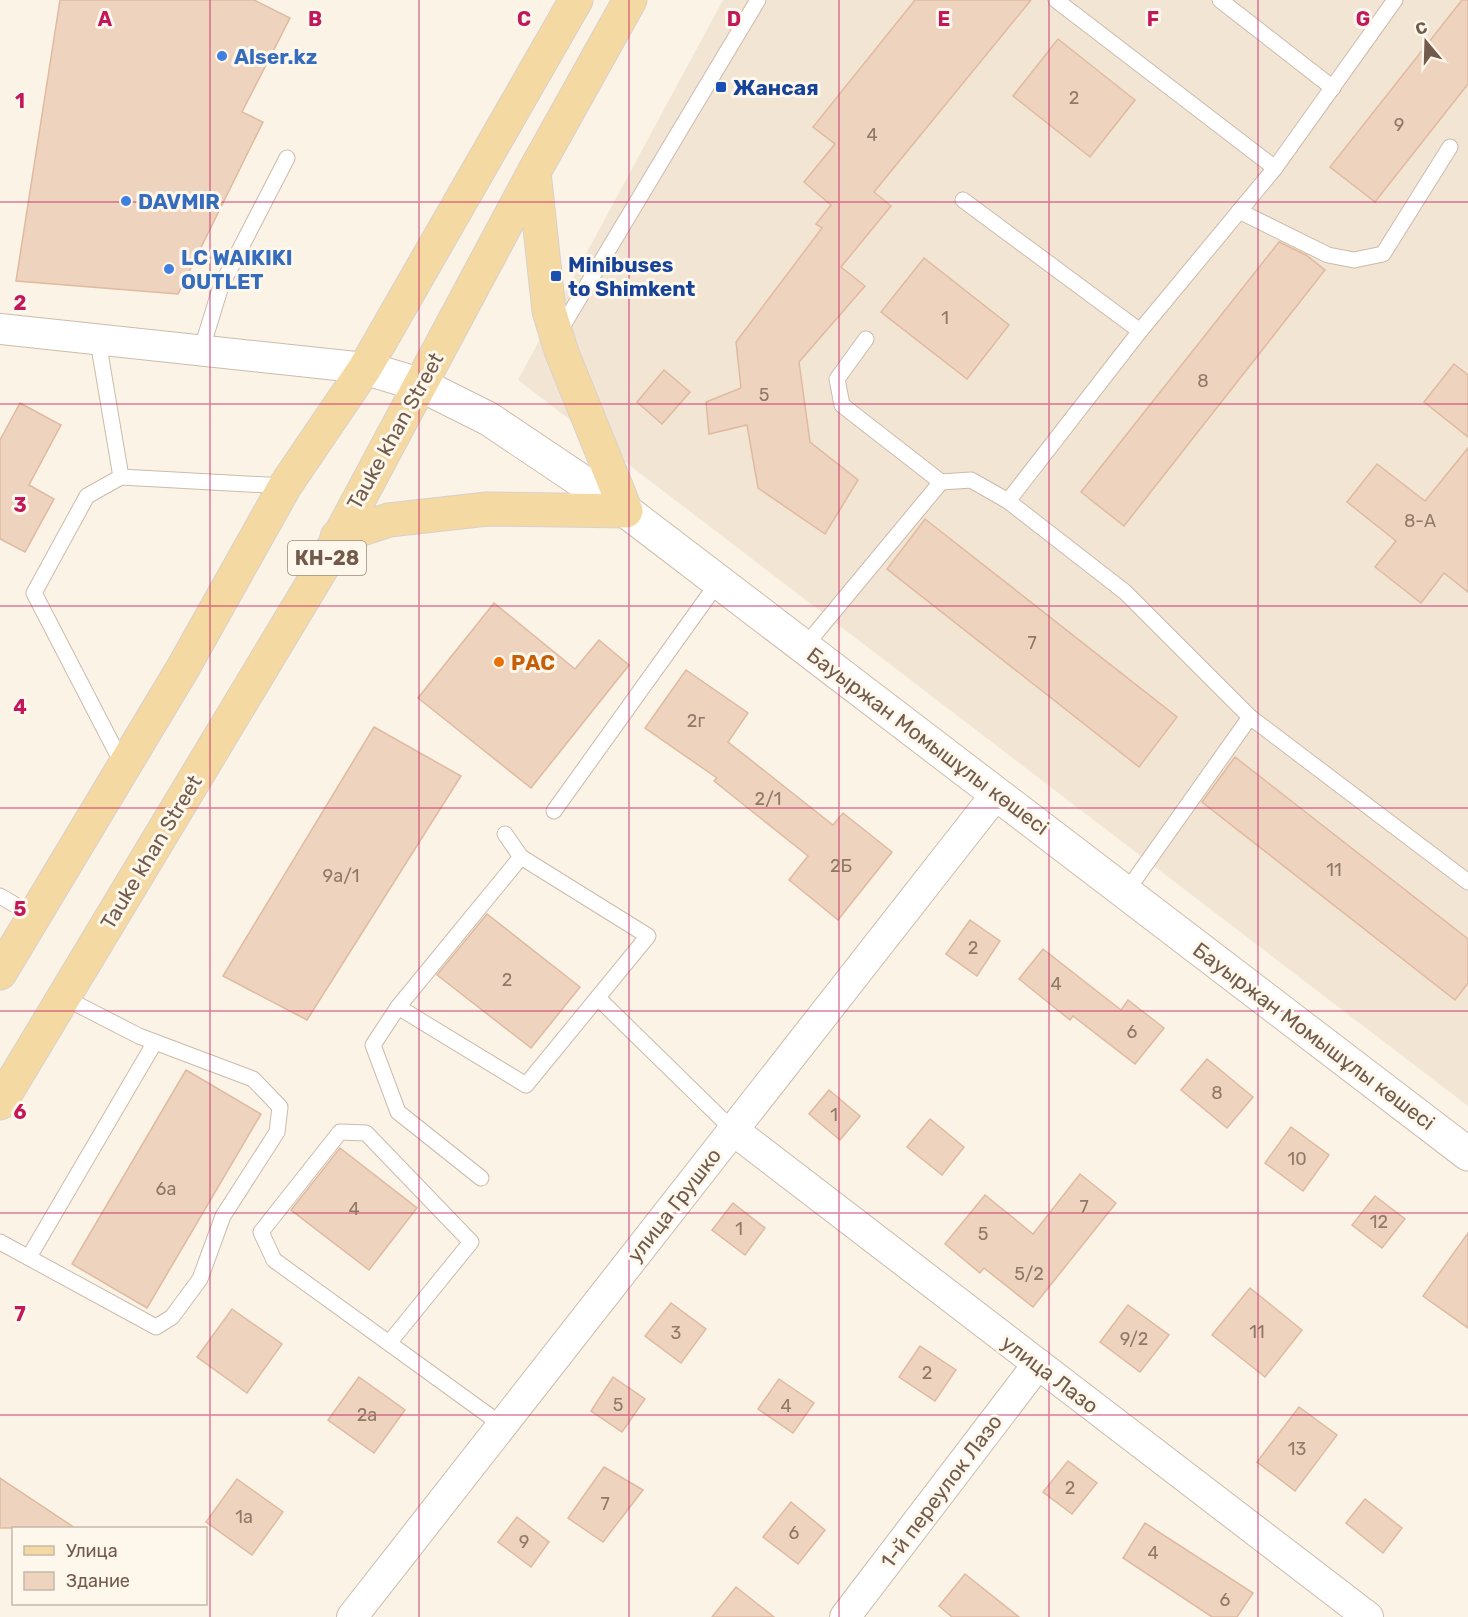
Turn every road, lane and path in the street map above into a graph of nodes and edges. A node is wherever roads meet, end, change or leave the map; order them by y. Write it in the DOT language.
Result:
graph roads {
  1 [pos="576,0"];
  2 [pos="630,0"];
  3 [pos="758,0"];
  4 [pos="1056,0"];
  5 [pos="1220,0"];
  6 [pos="1395,0"];
  7 [pos="1333,88"];
  8 [pos="1450,147"];
  9 [pos="287,158"];
  10 [pos="1275,168"];
  11 [pos="534,172"];
  12 [pos="963,200"];
  13 [pos="1239,211"];
  14 [pos="0,329"];
  15 [pos="1140,331"];
  16 [pos="557,335"];
  17 [pos="867,339"];
  18 [pos="98,341"];
  19 [pos="201,351"];
  20 [pos="365,368"];
  21 [pos="421,385"];
  22 [pos="121,477"];
  23 [pos="941,482"];
  24 [pos="285,486"];
  25 [pos="1008,501"];
  26 [pos="626,511"];
  27 [pos="337,537"];
  28 [pos="719,581"];
  29 [pos="805,646"];
  30 [pos="1250,717"];
  31 [pos="124,767"];
  32 [pos="997,793"];
  33 [pos="554,811"];
  34 [pos="505,834"];
  35 [pos="521,857"];
  36 [pos="1468,882"];
  37 [pos="1126,892"];
  38 [pos="0,897"];
  39 [pos="34,916"];
  40 [pos="0,973"];
  41 [pos="63,998"];
  42 [pos="598,998"];
  43 [pos="398,1007"];
  44 [pos="155,1042"];
  45 [pos="0,1103"];
  46 [pos="733,1130"];
  47 [pos="1468,1154"];
  48 [pos="481,1178"];
  49 [pos="0,1242"];
  50 [pos="29,1257"];
  51 [pos="389,1344"];
  52 [pos="1038,1364"];
  53 [pos="502,1425"];
  54 [pos="352,1617"];
  55 [pos="846,1617"];
  56 [pos="1368,1617"];
  1 -- 20 [label="main road, КН-28"];
  2 -- 11 [label="main road, Tauke khan Street / КН-28"];
  3 -- 16 [label="lane"];
  4 -- 10 [label="lane"];
  5 -- 7 [label="lane"];
  6 -- 7 [label="lane"];
  7 -- 10 [label="lane"];
  8 -- 13 [label="lane"];
  9 -- 19 [label="lane"];
  10 -- 13 [label="lane"];
  11 -- 16 [label="main road"];
  11 -- 21 [label="main road, Tauke khan Street / КН-28"];
  12 -- 15 [label="lane"];
  13 -- 15 [label="lane"];
  14 -- 18 [label="street"];
  15 -- 25 [label="lane"];
  16 -- 26 [label="main road"];
  17 -- 23 [label="lane"];
  18 -- 19 [label="street"];
  18 -- 22 [label="lane"];
  19 -- 20 [label="street"];
  20 -- 21 [label="street, Бауыржан Момышұлы көшесі"];
  20 -- 24 [label="main road, КН-28"];
  21 -- 26 [label="street, Бауыржан Момышұлы көшесі"];
  21 -- 27 [label="main road, Tauke khan Street / КН-28"];
  22 -- 24 [label="lane"];
  22 -- 31 [label="lane"];
  23 -- 25 [label="lane"];
  23 -- 29 [label="lane"];
  24 -- 31 [label="main road, КН-28"];
  25 -- 30 [label="lane"];
  26 -- 27 [label="main road"];
  26 -- 28 [label="street, Бауыржан Момышұлы көшесі"];
  27 -- 41 [label="main road, Tauke khan Street / КН-28"];
  28 -- 29 [label="street, Бауыржан Момышұлы көшесі"];
  28 -- 33 [label="lane"];
  29 -- 32 [label="street, Бауыржан Момышұлы көшесі"];
  30 -- 36 [label="lane"];
  30 -- 37 [label="lane"];
  31 -- 39 [label="main road, КН-28"];
  32 -- 37 [label="street, Бауыржан Момышұлы көшесі"];
  32 -- 46 [label="street, улица Грушко"];
  34 -- 35 [label="lane"];
  35 -- 42 [label="lane"];
  35 -- 43 [label="lane"];
  37 -- 47 [label="street, Бауыржан Момышұлы көшесі"];
  38 -- 39 [label="lane"];
  39 -- 40 [label="main road, КН-28"];
  41 -- 44 [label="lane"];
  41 -- 45 [label="main road, Tauke khan Street / КН-28"];
  42 -- 43 [label="lane"];
  42 -- 46 [label="lane"];
  43 -- 48 [label="lane"];
  44 -- 50 [label="lane"];
  44 -- 50 [label="lane"];
  46 -- 52 [label="street, улица Лазо"];
  46 -- 53 [label="street, улица Грушко"];
  49 -- 50 [label="lane"];
  51 -- 51 [label="lane"];
  51 -- 53 [label="lane"];
  52 -- 55 [label="street, 1-й переулок Лазо"];
  52 -- 56 [label="street, улица Лазо"];
  53 -- 54 [label="street, улица Грушко"];
}
